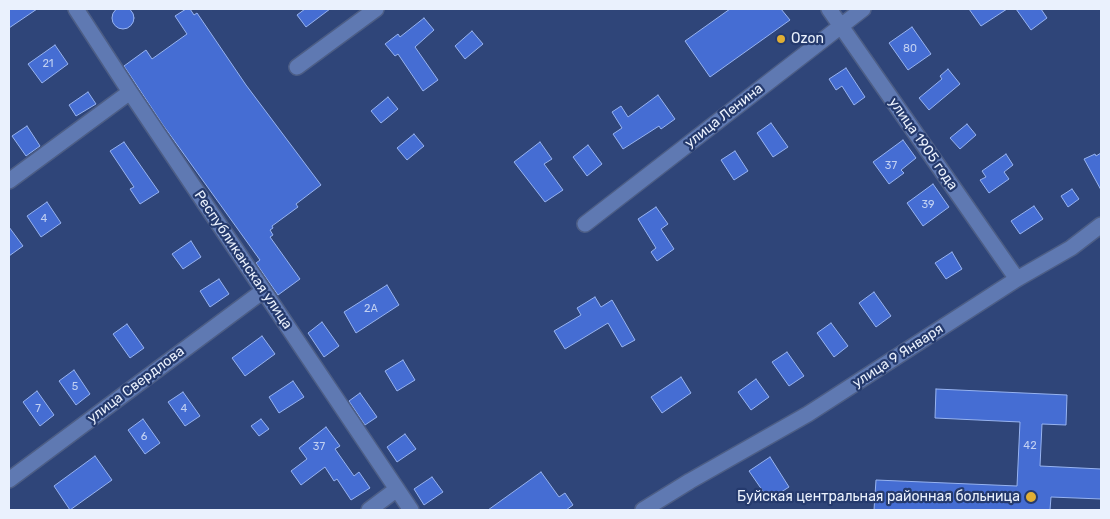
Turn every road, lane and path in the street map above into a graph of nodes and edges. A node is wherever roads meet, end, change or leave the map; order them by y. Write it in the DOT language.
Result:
graph roads {
  1 [pos="76,9"];
  2 [pos="376,9"];
  3 [pos="829,9"];
  4 [pos="863,9"];
  5 [pos="841,25"];
  6 [pos="297,67"];
  7 [pos="130,92"];
  8 [pos="9,181"];
  9 [pos="585,224"];
  10 [pos="1101,224"];
  11 [pos="1017,279"];
  12 [pos="264,291"];
  13 [pos="9,480"];
  14 [pos="397,489"];
  15 [pos="368,510"];
  16 [pos="410,510"];
  17 [pos="643,510"];
  1 -- 7 [label="street, Республиканская улица"];
  2 -- 6 [label="street"];
  3 -- 5 [label="street, улица 1905 года"];
  4 -- 5 [label="street, улица Ленина"];
  5 -- 9 [label="street, улица Ленина"];
  5 -- 11 [label="street, улица 1905 года"];
  7 -- 8 [label="street"];
  7 -- 12 [label="street, Республиканская улица"];
  10 -- 11 [label="street, улица 9 Января"];
  11 -- 17 [label="street, улица 9 Января"];
  12 -- 13 [label="street, улица Свердлова"];
  12 -- 14 [label="street, Республиканская улица"];
  14 -- 15 [label="street"];
  14 -- 16 [label="street, Республиканская улица"];
}
